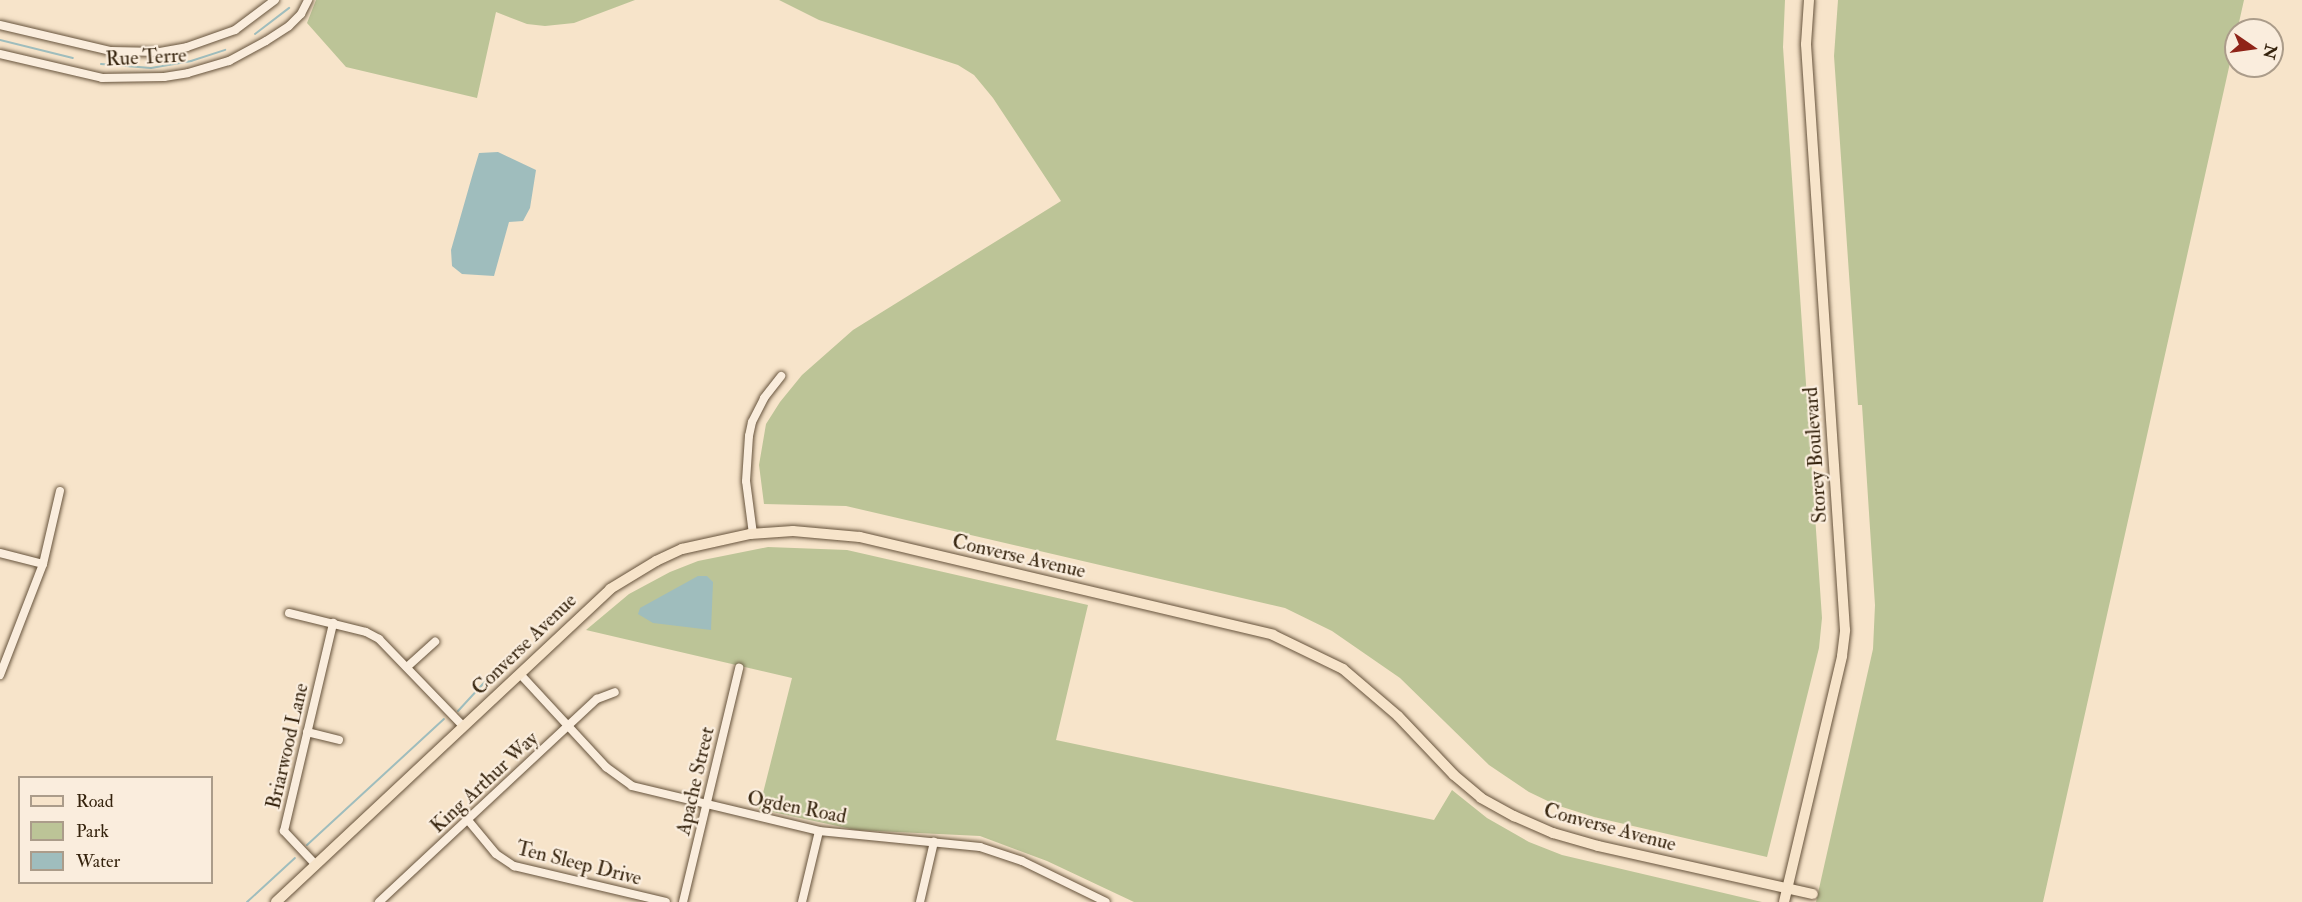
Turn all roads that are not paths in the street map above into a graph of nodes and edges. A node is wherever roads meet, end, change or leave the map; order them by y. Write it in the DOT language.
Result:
graph roads {
  1 [pos="275,0"];
  2 [pos="308,0"];
  3 [pos="1809,0"];
  4 [pos="0,26"];
  5 [pos="0,54"];
  6 [pos="781,376"];
  7 [pos="60,491"];
  8 [pos="753,534"];
  9 [pos="0,553"];
  10 [pos="43,564"];
  11 [pos="289,613"];
  12 [pos="333,623"];
  13 [pos="435,642"];
  14 [pos="407,667"];
  15 [pos="739,668"];
  16 [pos="519,674"];
  17 [pos="0,675"];
  18 [pos="615,692"];
  19 [pos="465,727"];
  20 [pos="567,728"];
  21 [pos="307,732"];
  22 [pos="339,740"];
  23 [pos="706,804"];
  24 [pos="467,819"];
  25 [pos="819,831"];
  26 [pos="934,842"];
  27 [pos="316,865"];
  28 [pos="1788,889"];
  29 [pos="1813,894"];
  30 [pos="276,902"];
  31 [pos="379,902"];
  32 [pos="666,902"];
  33 [pos="683,902"];
  34 [pos="802,902"];
  35 [pos="920,902"];
  36 [pos="1106,902"];
  37 [pos="1784,902"];
  1 -- 4 [label="street, Rue Terre"];
  2 -- 5 [label="street, Rue Terre"];
  3 -- 28 [label="main road, Storey Boulevard"];
  6 -- 8 [label="street"];
  7 -- 10 [label="street"];
  8 -- 16 [label="main road, Converse Avenue"];
  8 -- 28 [label="main road, Converse Avenue"];
  9 -- 10 [label="street"];
  10 -- 17 [label="street"];
  11 -- 12 [label="street"];
  12 -- 14 [label="street"];
  12 -- 21 [label="street, Briarwood Lane"];
  13 -- 14 [label="street"];
  14 -- 19 [label="street"];
  15 -- 23 [label="street, Apache Street"];
  16 -- 19 [label="main road, Converse Avenue"];
  16 -- 20 [label="street, Ogden Road"];
  18 -- 20 [label="street, King Arthur Way"];
  19 -- 27 [label="main road, Converse Avenue"];
  20 -- 23 [label="street, Ogden Road"];
  20 -- 24 [label="street, King Arthur Way"];
  21 -- 22 [label="street"];
  21 -- 27 [label="street, Briarwood Lane"];
  23 -- 25 [label="street, Ogden Road"];
  23 -- 33 [label="street, Apache Street"];
  24 -- 31 [label="street, King Arthur Way"];
  24 -- 32 [label="street, Ten Sleep Drive"];
  25 -- 26 [label="street, Ogden Road"];
  25 -- 34 [label="street"];
  26 -- 35 [label="street"];
  26 -- 36 [label="street, Ogden Road"];
  27 -- 30 [label="main road, Converse Avenue"];
  28 -- 29 [label="main road, Converse Avenue"];
  28 -- 37 [label="main road, Storey Boulevard"];
}
